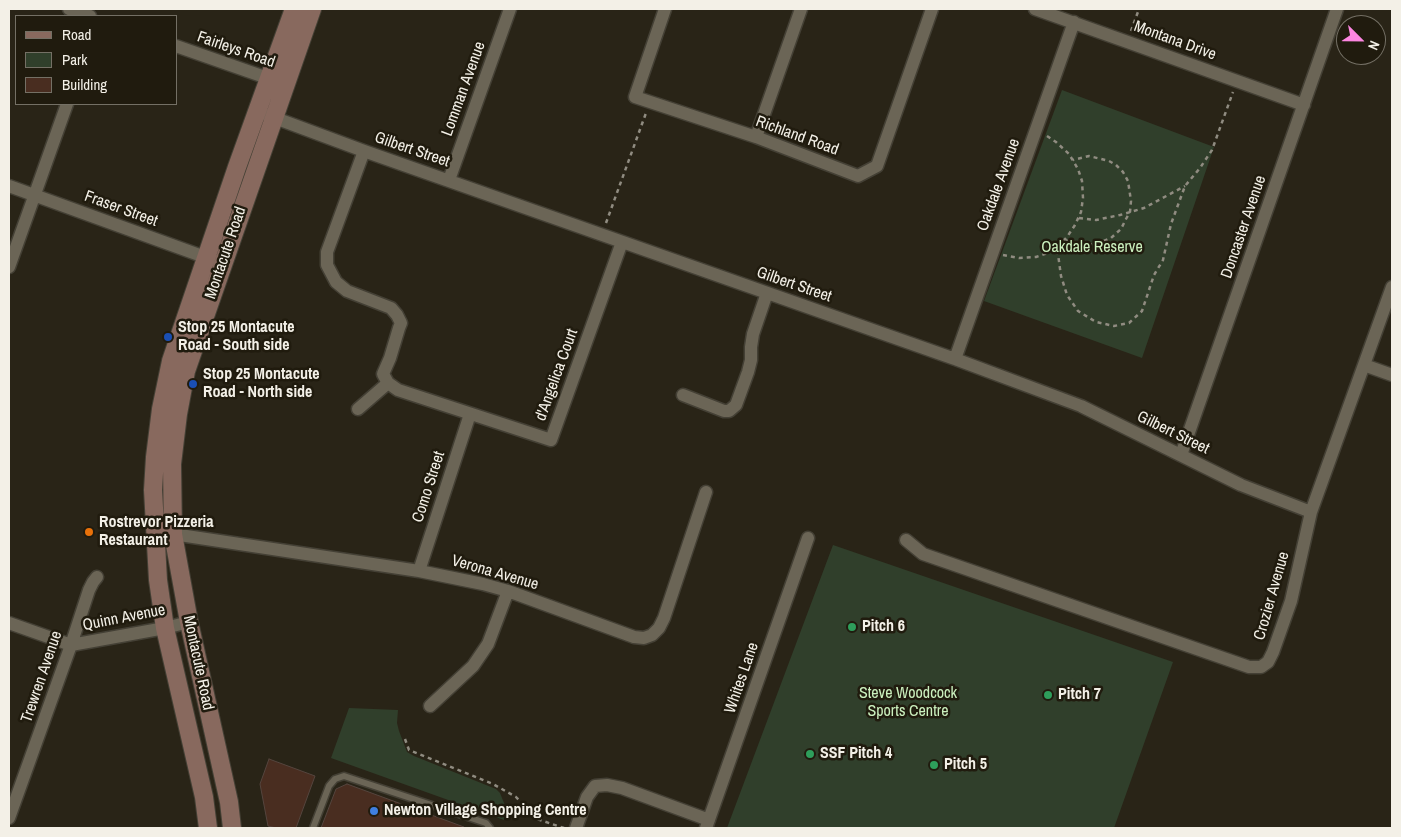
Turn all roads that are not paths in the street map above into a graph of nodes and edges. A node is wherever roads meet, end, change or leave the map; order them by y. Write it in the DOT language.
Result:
graph roads {
  1 [pos="69,9"];
  2 [pos="294,9"];
  3 [pos="312,9"];
  4 [pos="510,9"];
  5 [pos="665,9"];
  6 [pos="802,9"];
  7 [pos="932,9"];
  8 [pos="1035,9"];
  9 [pos="1337,9"];
  10 [pos="87,15"];
  11 [pos="1074,22"];
  12 [pos="178,47"];
  13 [pos="277,82"];
  14 [pos="67,105"];
  15 [pos="1304,105"];
  16 [pos="257,112"];
  17 [pos="273,118"];
  18 [pos="756,138"];
  19 [pos="364,151"];
  20 [pos="449,180"];
  21 [pos="9,186"];
  22 [pos="34,195"];
  23 [pos="622,242"];
  24 [pos="214,260"];
  25 [pos="9,267"];
  26 [pos="1392,287"];
  27 [pos="768,293"];
  28 [pos="955,359"];
  29 [pos="1364,365"];
  30 [pos="1392,376"];
  31 [pos="385,378"];
  32 [pos="683,394"];
  33 [pos="358,409"];
  34 [pos="470,414"];
  35 [pos="1181,455"];
  36 [pos="706,492"];
  37 [pos="1311,512"];
  38 [pos="173,534"];
  39 [pos="808,538"];
  40 [pos="906,540"];
  41 [pos="419,571"];
  42 [pos="97,577"];
  43 [pos="508,591"];
  44 [pos="189,622"];
  45 [pos="9,623"];
  46 [pos="165,628"];
  47 [pos="71,645"];
  48 [pos="430,706"];
  49 [pos="9,818"];
  50 [pos="708,824"];
  51 [pos="208,828"];
  52 [pos="232,828"];
  53 [pos="314,828"];
  54 [pos="490,828"];
  55 [pos="570,828"];
  1 -- 10 [label="street"];
  2 -- 13 [label="main road, Montacute Road"];
  3 -- 13 [label="main road, Montacute Road"];
  4 -- 20 [label="street, Lomman Avenue"];
  5 -- 18 [label="street, Richland Road"];
  6 -- 18 [label="street"];
  7 -- 18 [label="street, Richland Road"];
  8 -- 11 [label="street, Montana Drive"];
  9 -- 15 [label="street, Doncaster Avenue"];
  11 -- 15 [label="street, Montana Drive"];
  11 -- 28 [label="street, Oakdale Avenue"];
  12 -- 13 [label="street, Fairleys Road"];
  13 -- 16 [label="main road, Montacute Road"];
  13 -- 17 [label="main road, Montacute Road"];
  14 -- 22 [label="street"];
  15 -- 35 [label="street, Doncaster Avenue"];
  16 -- 17 [label="street, Gilbert Street"];
  16 -- 24 [label="main road, Montacute Road"];
  17 -- 19 [label="street, Gilbert Street"];
  17 -- 24 [label="main road, Montacute Road"];
  19 -- 20 [label="street, Gilbert Street"];
  19 -- 31 [label="street"];
  20 -- 23 [label="street, Gilbert Street"];
  21 -- 22 [label="street, Fraser Street"];
  22 -- 24 [label="street, Fraser Street"];
  22 -- 25 [label="street"];
  23 -- 27 [label="street, Gilbert Street"];
  23 -- 34 [label="street, d'Angelica Court"];
  24 -- 38 [label="main road, Montacute Road"];
  24 -- 46 [label="main road, Montacute Road"];
  26 -- 29 [label="street, Crozier Avenue"];
  27 -- 28 [label="street, Gilbert Street"];
  27 -- 32 [label="street"];
  28 -- 35 [label="street, Gilbert Street"];
  29 -- 30 [label="street"];
  29 -- 37 [label="street, Crozier Avenue"];
  31 -- 33 [label="street"];
  31 -- 34 [label="street, d'Angelica Court"];
  34 -- 41 [label="street, Como Street"];
  35 -- 37 [label="street, Gilbert Street"];
  36 -- 43 [label="street, Verona Avenue"];
  37 -- 40 [label="street, Crozier Avenue"];
  38 -- 41 [label="street, Verona Avenue"];
  38 -- 44 [label="main road, Montacute Road"];
  39 -- 50 [label="street, Whites Lane"];
  41 -- 43 [label="street, Verona Avenue"];
  42 -- 47 [label="street, Trewren Avenue"];
  43 -- 48 [label="street"];
  44 -- 46 [label="street, Quinn Avenue"];
  44 -- 52 [label="main road, Montacute Road"];
  45 -- 47 [label="street, Quinn Avenue"];
  46 -- 47 [label="street, Quinn Avenue"];
  46 -- 51 [label="main road, Montacute Road"];
  47 -- 49 [label="street, Trewren Avenue"];
  50 -- 55 [label="street"];
  53 -- 54 [label="lane"];
}
